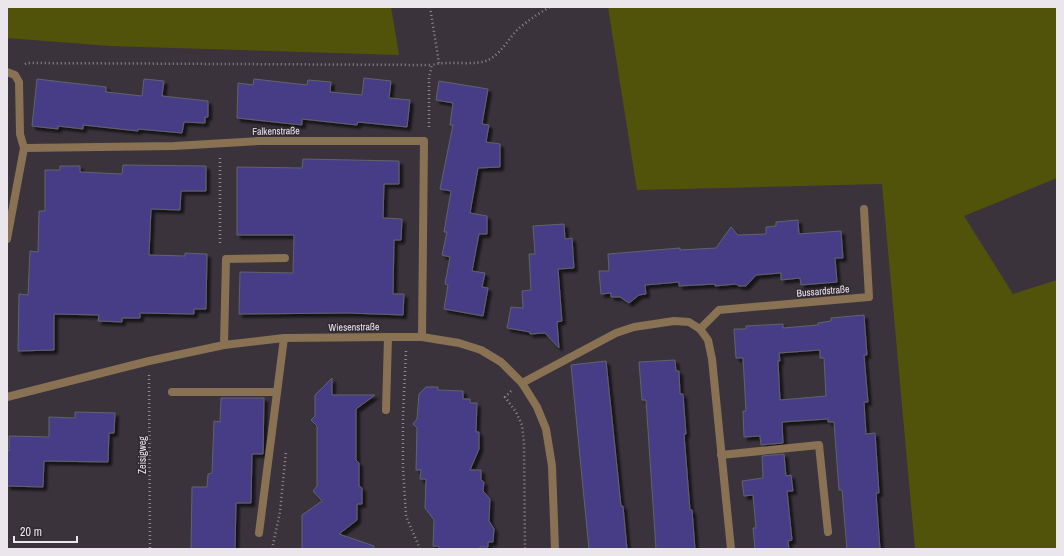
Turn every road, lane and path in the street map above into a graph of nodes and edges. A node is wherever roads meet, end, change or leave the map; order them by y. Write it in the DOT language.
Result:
graph roads {
  1 [pos="430,7"];
  2 [pos="550,7"];
  3 [pos="439,63"];
  4 [pos="432,65"];
  5 [pos="11,74"];
  6 [pos="424,141"];
  7 [pos="220,143"];
  8 [pos="24,148"];
  9 [pos="864,209"];
  10 [pos="7,240"];
  11 [pos="285,258"];
  12 [pos="226,259"];
  13 [pos="700,329"];
  14 [pos="388,337"];
  15 [pos="406,337"];
  16 [pos="422,337"];
  17 [pos="284,338"];
  18 [pos="224,345"];
  19 [pos="149,361"];
  20 [pos="522,383"];
  21 [pos="172,392"];
  22 [pos="277,392"];
  23 [pos="7,397"];
  24 [pos="386,410"];
  25 [pos="721,455"];
  26 [pos="828,532"];
  27 [pos="259,533"];
  28 [pos="150,549"];
  29 [pos="420,549"];
  30 [pos="525,549"];
  31 [pos="555,549"];
  32 [pos="731,549"];
  1 -- 3 [label="path"];
  2 -- 3 [label="path"];
  3 -- 4 [label="path"];
  4 -- 5 [label="path"];
  4 -- 6 [label="path"];
  5 -- 8 [label="street"];
  6 -- 7 [label="street, Falkenstraße"];
  6 -- 16 [label="street"];
  7 -- 8 [label="street, Falkenstraße"];
  7 -- 12 [label="path"];
  8 -- 10 [label="street"];
  9 -- 13 [label="street, Bussardstraße"];
  11 -- 12 [label="street"];
  12 -- 18 [label="street"];
  13 -- 20 [label="street"];
  13 -- 25 [label="street"];
  14 -- 15 [label="street, Wiesenstraße"];
  14 -- 17 [label="street, Wiesenstraße"];
  14 -- 24 [label="street"];
  15 -- 16 [label="street, Wiesenstraße"];
  15 -- 29 [label="path"];
  16 -- 20 [label="street, Wiesenstraße"];
  17 -- 18 [label="street, Wiesenstraße"];
  17 -- 22 [label="street"];
  18 -- 19 [label="street, Wiesenstraße"];
  19 -- 23 [label="street, Wiesenstraße"];
  19 -- 28 [label="path, Zeisigweg"];
  20 -- 30 [label="path"];
  20 -- 31 [label="street, Wiesenstraße"];
  21 -- 22 [label="street"];
  22 -- 27 [label="street"];
  25 -- 26 [label="street"];
  25 -- 32 [label="street"];
}
